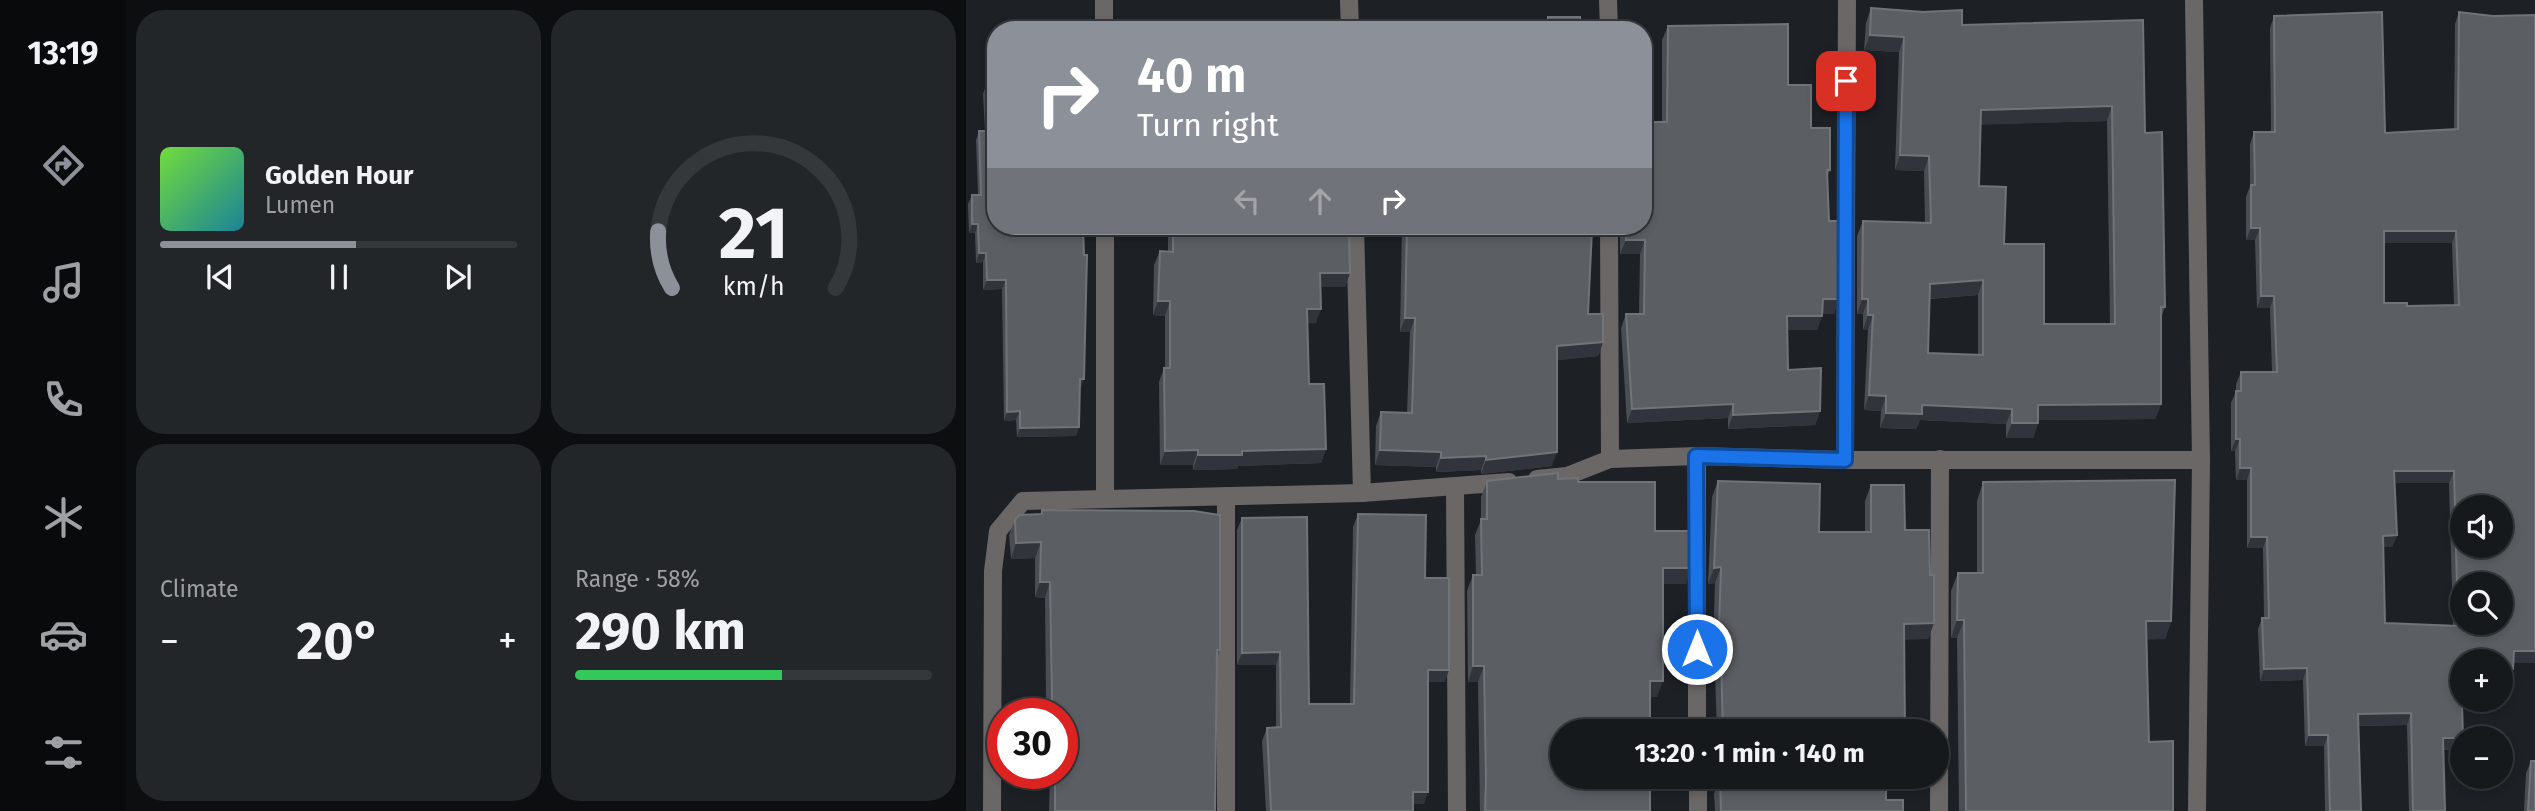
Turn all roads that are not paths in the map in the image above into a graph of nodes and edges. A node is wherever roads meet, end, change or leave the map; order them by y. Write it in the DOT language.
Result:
graph roads {
  1 [pos="1104,0"];
  2 [pos="1349,0"];
  3 [pos="1608,0"];
  4 [pos="1847,0"];
  5 [pos="2194,0"];
  6 [pos="1104,21"];
  7 [pos="1350,21"];
  8 [pos="1609,21"];
  9 [pos="1105,235"];
  10 [pos="1355,235"];
  11 [pos="1609,235"];
  12 [pos="1696,456"];
  13 [pos="1610,459"];
  14 [pos="1845,460"];
  15 [pos="1940,460"];
  16 [pos="2201,460"];
  17 [pos="1454,488"];
  18 [pos="1362,493"];
  19 [pos="1226,496"];
  20 [pos="1105,498"];
  21 [pos="1697,719"];
  22 [pos="1698,789"];
  23 [pos="992,811"];
  24 [pos="1226,811"];
  25 [pos="1457,811"];
  26 [pos="1698,811"];
  27 [pos="1939,811"];
  28 [pos="2197,811"];
  1 -- 6 [label="street"];
  2 -- 7 [label="street"];
  3 -- 8 [label="street"];
  4 -- 14 [label="street"];
  5 -- 16 [label="street"];
  9 -- 20 [label="street"];
  10 -- 18 [label="street"];
  11 -- 13 [label="street"];
  12 -- 13 [label="street"];
  12 -- 14 [label="street"];
  12 -- 21 [label="street"];
  13 -- 17 [label="street"];
  14 -- 15 [label="street"];
  15 -- 16 [label="street"];
  15 -- 27 [label="street"];
  16 -- 28 [label="street"];
  17 -- 18 [label="street"];
  17 -- 25 [label="street"];
  18 -- 19 [label="street"];
  19 -- 20 [label="street"];
  19 -- 24 [label="street"];
  20 -- 23 [label="street"];
  22 -- 26 [label="street"];
}
